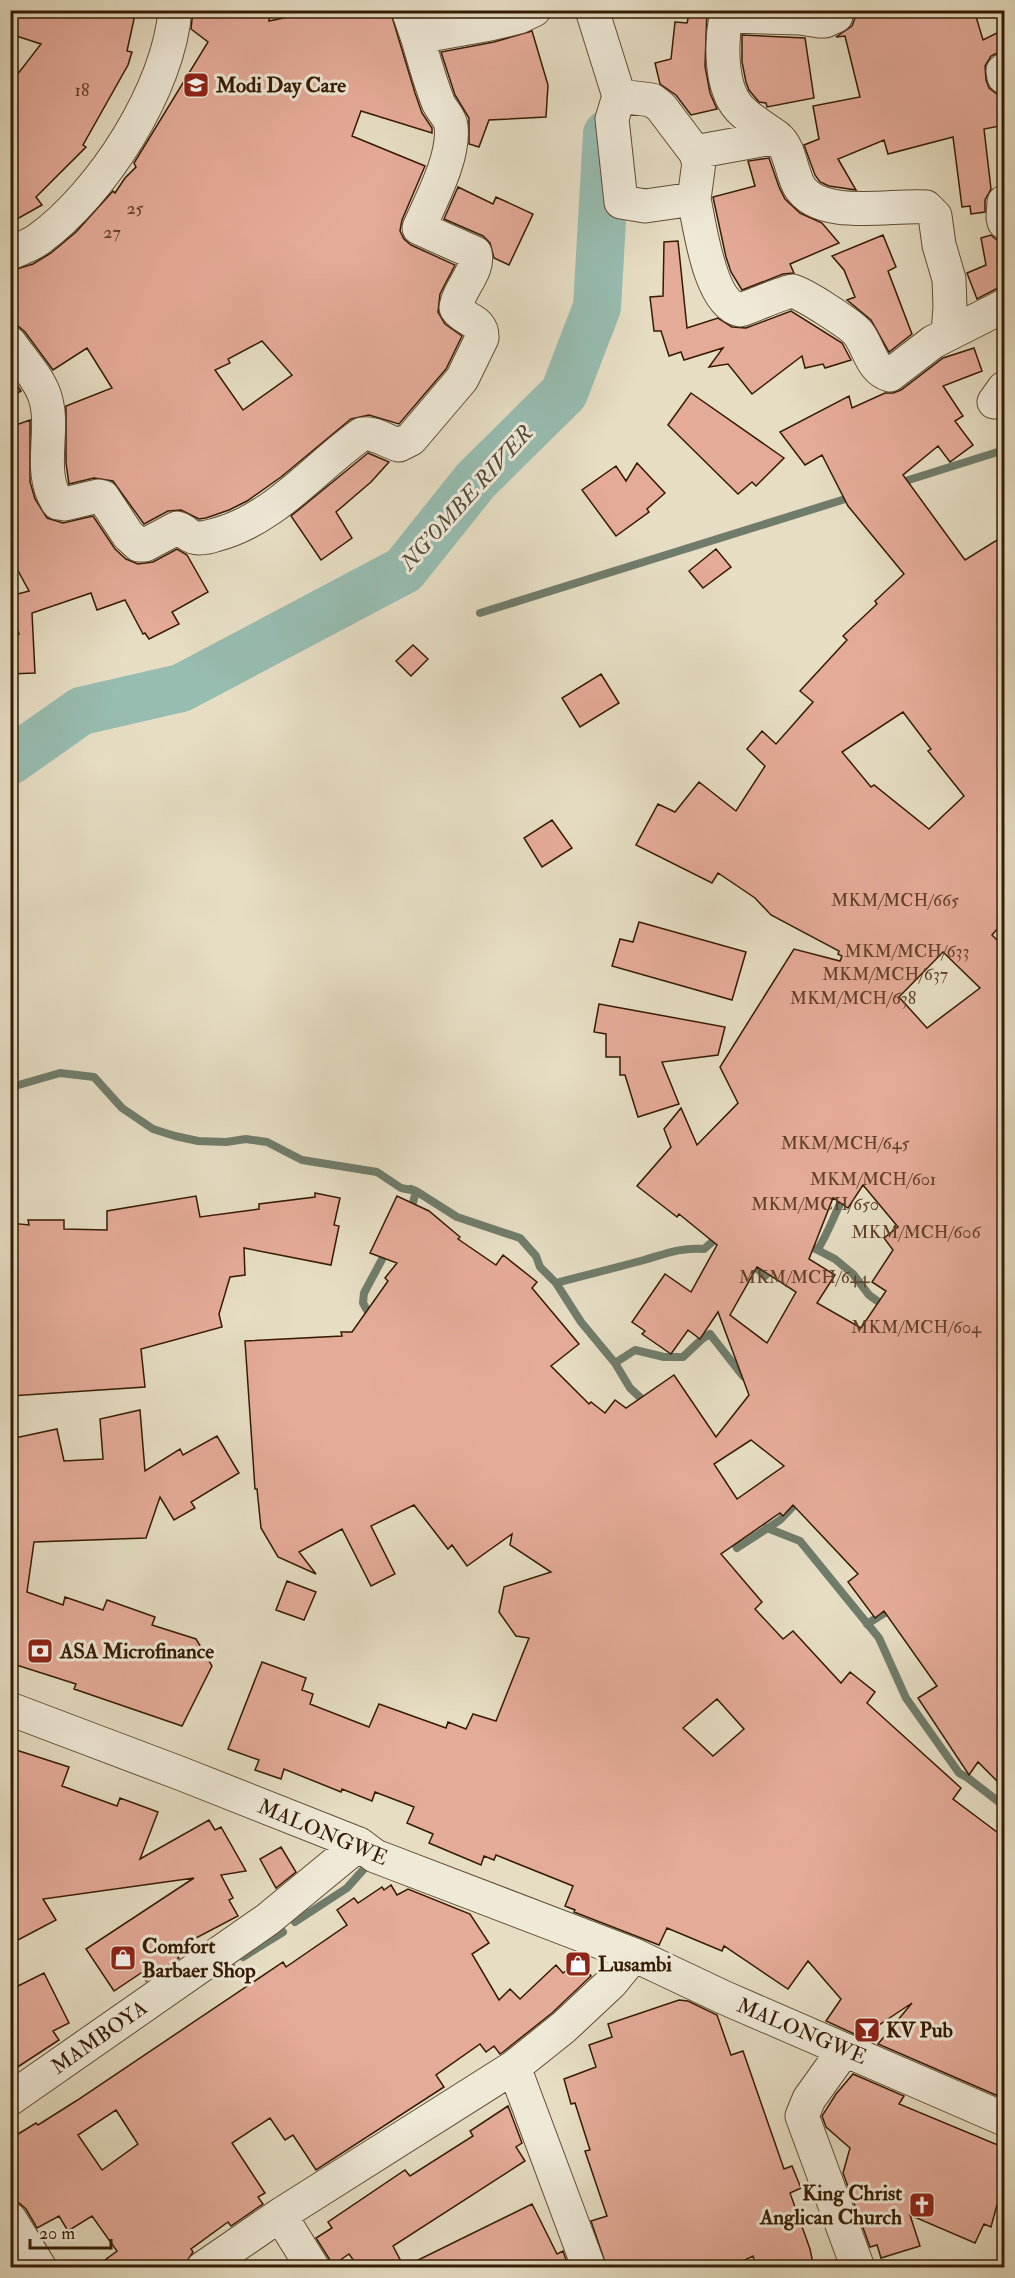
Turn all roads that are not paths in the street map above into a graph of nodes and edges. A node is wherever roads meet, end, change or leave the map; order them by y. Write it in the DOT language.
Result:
graph roads {
  1 [pos="175,10"];
  2 [pos="534,10"];
  3 [pos="592,10"];
  4 [pos="725,13"];
  5 [pos="837,16"];
  6 [pos="413,25"];
  7 [pos="1005,70"];
  8 [pos="1005,77"];
  9 [pos="618,96"];
  10 [pos="777,137"];
  11 [pos="695,152"];
  12 [pos="694,199"];
  13 [pos="1005,202"];
  14 [pos="1005,222"];
  15 [pos="10,253"];
  16 [pos="1005,306"];
  17 [pos="948,333"];
  18 [pos="10,343"];
  19 [pos="10,1709"];
  20 [pos="358,1844"];
  21 [pos="634,1955"];
  22 [pos="844,2050"];
  23 [pos="513,2067"];
  24 [pos="10,2099"];
  25 [pos="1005,2119"];
  26 [pos="280,2215"];
  27 [pos="10,2219"];
  28 [pos="40,2268"];
  29 [pos="203,2268"];
  30 [pos="313,2268"];
  31 [pos="589,2268"];
  32 [pos="858,2268"];
  1 -- 15 [label="street"];
  2 -- 6 [label="street"];
  3 -- 9 [label="street"];
  4 -- 5 [label="street"];
  4 -- 10 [label="street"];
  6 -- 18 [label="street"];
  7 -- 8 [label="street"];
  9 -- 11 [label="street"];
  9 -- 12 [label="street"];
  10 -- 11 [label="street"];
  10 -- 17 [label="street"];
  11 -- 12 [label="street"];
  12 -- 17 [label="street"];
  13 -- 14 [label="street"];
  16 -- 17 [label="street"];
  19 -- 20 [label="street, MALONGWE"];
  20 -- 21 [label="street, MALONGWE"];
  20 -- 24 [label="street, MAMBOYA"];
  21 -- 22 [label="street, MALONGWE"];
  21 -- 23 [label="street"];
  22 -- 25 [label="street, MALONGWE"];
  22 -- 32 [label="street"];
  23 -- 26 [label="street"];
  23 -- 31 [label="street"];
  26 -- 29 [label="street"];
  26 -- 30 [label="street"];
  27 -- 28 [label="street"];
}
